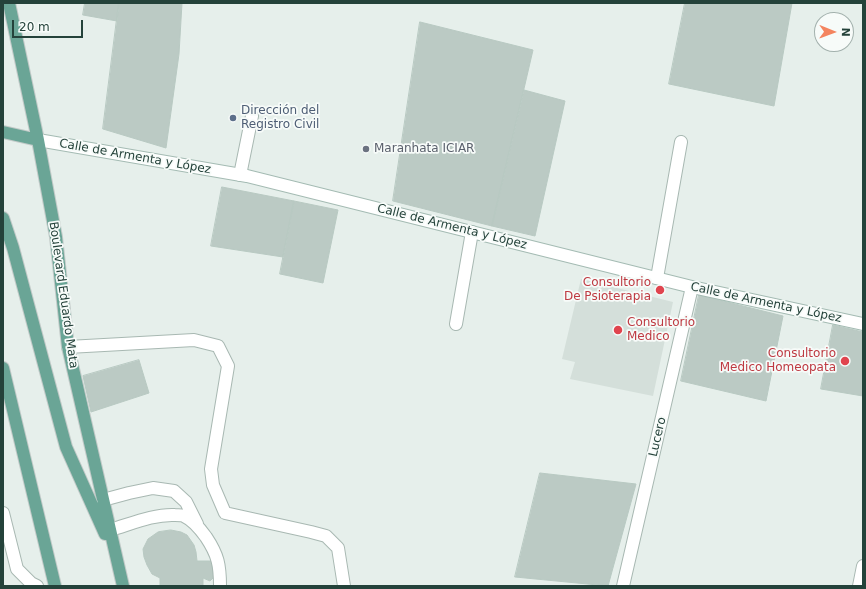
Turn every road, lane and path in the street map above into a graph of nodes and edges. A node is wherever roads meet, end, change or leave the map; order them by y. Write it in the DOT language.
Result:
graph roads {
  1 [pos="9,3"];
  2 [pos="252,116"];
  3 [pos="3,132"];
  4 [pos="38,140"];
  5 [pos="681,142"];
  6 [pos="240,175"];
  7 [pos="3,218"];
  8 [pos="472,232"];
  9 [pos="656,278"];
  10 [pos="692,287"];
  11 [pos="456,324"];
  12 [pos="863,324"];
  13 [pos="68,347"];
  14 [pos="3,368"];
  15 [pos="103,500"];
  16 [pos="3,513"];
  17 [pos="199,527"];
  18 [pos="110,530"];
  19 [pos="116,559"];
  20 [pos="863,566"];
  21 [pos="37,586"];
  22 [pos="54,586"];
  23 [pos="122,586"];
  24 [pos="220,586"];
  25 [pos="344,586"];
  26 [pos="623,586"];
  27 [pos="859,586"];
  1 -- 4 [label="main road, Boulevard Eduardo Mata"];
  2 -- 6 [label="street"];
  3 -- 4 [label="main road"];
  4 -- 6 [label="street, Calle de Armenta y López"];
  4 -- 13 [label="main road, Boulevard Eduardo Mata"];
  5 -- 9 [label="street"];
  6 -- 8 [label="street, Calle de Armenta y López"];
  7 -- 19 [label="main road"];
  8 -- 9 [label="street, Calle de Armenta y López"];
  8 -- 11 [label="street"];
  9 -- 10 [label="street, Calle de Armenta y López"];
  10 -- 12 [label="street, Calle de Armenta y López"];
  10 -- 26 [label="street, Lucero"];
  13 -- 15 [label="main road, Boulevard Eduardo Mata"];
  13 -- 25 [label="street"];
  14 -- 22 [label="main road"];
  15 -- 17 [label="street"];
  15 -- 18 [label="main road, Boulevard Eduardo Mata"];
  16 -- 21 [label="street"];
  17 -- 18 [label="street"];
  17 -- 24 [label="street"];
  18 -- 19 [label="main road, Boulevard Eduardo Mata"];
  19 -- 23 [label="main road, Boulevard Eduardo Mata"];
  20 -- 27 [label="street"];
}
